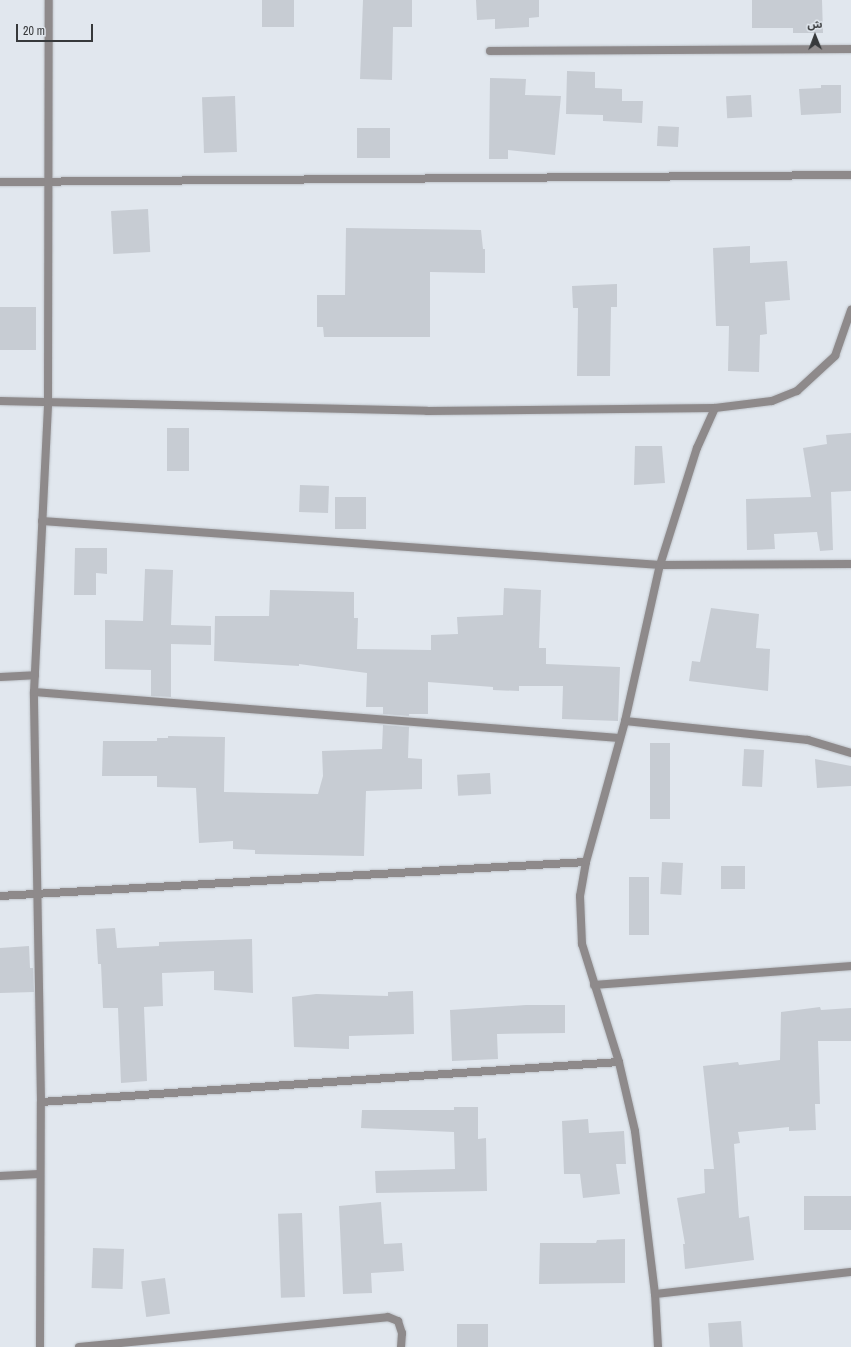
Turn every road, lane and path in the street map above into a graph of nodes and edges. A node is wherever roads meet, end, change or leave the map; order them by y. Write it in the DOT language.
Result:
graph roads {
  1 [pos="49,0"];
  2 [pos="851,49"];
  3 [pos="490,51"];
  4 [pos="851,175"];
  5 [pos="0,182"];
  6 [pos="48,183"];
  7 [pos="851,310"];
  8 [pos="0,401"];
  9 [pos="48,401"];
  10 [pos="715,408"];
  11 [pos="42,521"];
  12 [pos="851,564"];
  13 [pos="660,565"];
  14 [pos="35,676"];
  15 [pos="0,677"];
  16 [pos="34,692"];
  17 [pos="625,720"];
  18 [pos="619,738"];
  19 [pos="851,753"];
  20 [pos="586,862"];
  21 [pos="36,893"];
  22 [pos="0,896"];
  23 [pos="851,966"];
  24 [pos="594,985"];
  25 [pos="619,1062"];
  26 [pos="41,1102"];
  27 [pos="39,1174"];
  28 [pos="0,1176"];
  29 [pos="851,1272"];
  30 [pos="655,1294"];
  31 [pos="95,1346"];
  32 [pos="40,1347"];
  33 [pos="79,1347"];
  34 [pos="402,1347"];
  35 [pos="658,1347"];
  1 -- 6 [label="street"];
  2 -- 3 [label="street"];
  4 -- 6 [label="street"];
  5 -- 6 [label="street"];
  6 -- 9 [label="street"];
  7 -- 10 [label="street"];
  8 -- 9 [label="street"];
  9 -- 10 [label="street"];
  9 -- 11 [label="street"];
  10 -- 13 [label="street"];
  11 -- 13 [label="street"];
  11 -- 14 [label="street"];
  12 -- 13 [label="street"];
  13 -- 17 [label="street"];
  14 -- 15 [label="street"];
  14 -- 16 [label="street"];
  16 -- 18 [label="street"];
  16 -- 21 [label="street"];
  17 -- 18 [label="street"];
  17 -- 19 [label="street"];
  18 -- 20 [label="street"];
  20 -- 21 [label="street"];
  20 -- 24 [label="street"];
  21 -- 22 [label="street"];
  21 -- 26 [label="street"];
  23 -- 24 [label="street"];
  24 -- 25 [label="street"];
  25 -- 26 [label="street"];
  25 -- 30 [label="street"];
  26 -- 27 [label="street"];
  27 -- 28 [label="street"];
  27 -- 32 [label="street"];
  29 -- 30 [label="street"];
  30 -- 35 [label="street"];
  31 -- 33 [label="street"];
  31 -- 34 [label="street"];
}
